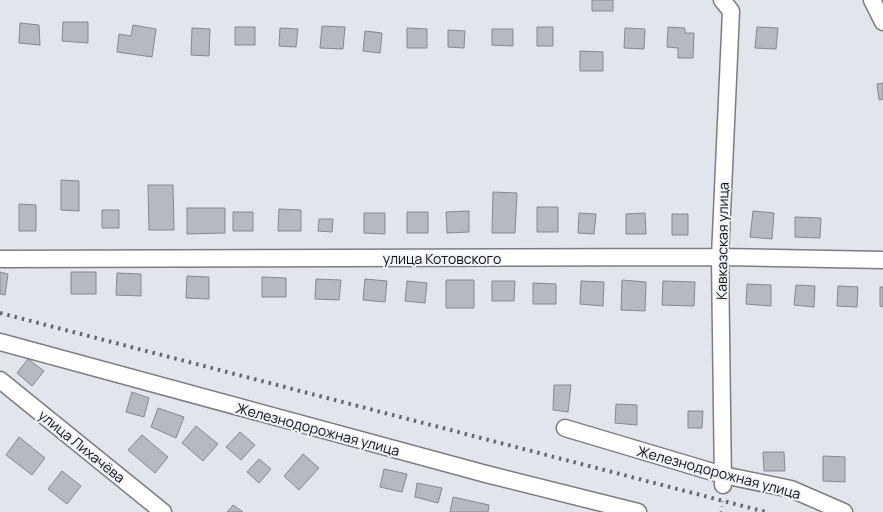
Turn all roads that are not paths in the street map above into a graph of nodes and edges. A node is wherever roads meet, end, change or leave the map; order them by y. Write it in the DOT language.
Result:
graph roads {
  1 [pos="722,0"];
  2 [pos="872,0"];
  3 [pos="883,22"];
  4 [pos="720,257"];
  5 [pos="0,259"];
  6 [pos="883,260"];
  7 [pos="0,342"];
  8 [pos="0,380"];
  9 [pos="565,428"];
  10 [pos="723,480"];
  11 [pos="163,512"];
  12 [pos="638,512"];
  13 [pos="844,512"];
  1 -- 4 [label="street, Кавказская улица"];
  2 -- 3 [label="street"];
  4 -- 5 [label="street, улица Котовского"];
  4 -- 6 [label="street, улица Котовского"];
  4 -- 10 [label="street, Кавказская улица"];
  7 -- 12 [label="street, Железнодорожная улица"];
  8 -- 11 [label="street, улица Лихачёва"];
  9 -- 10 [label="street, Железнодорожная улица"];
  10 -- 13 [label="street, Железнодорожная улица"];
}
